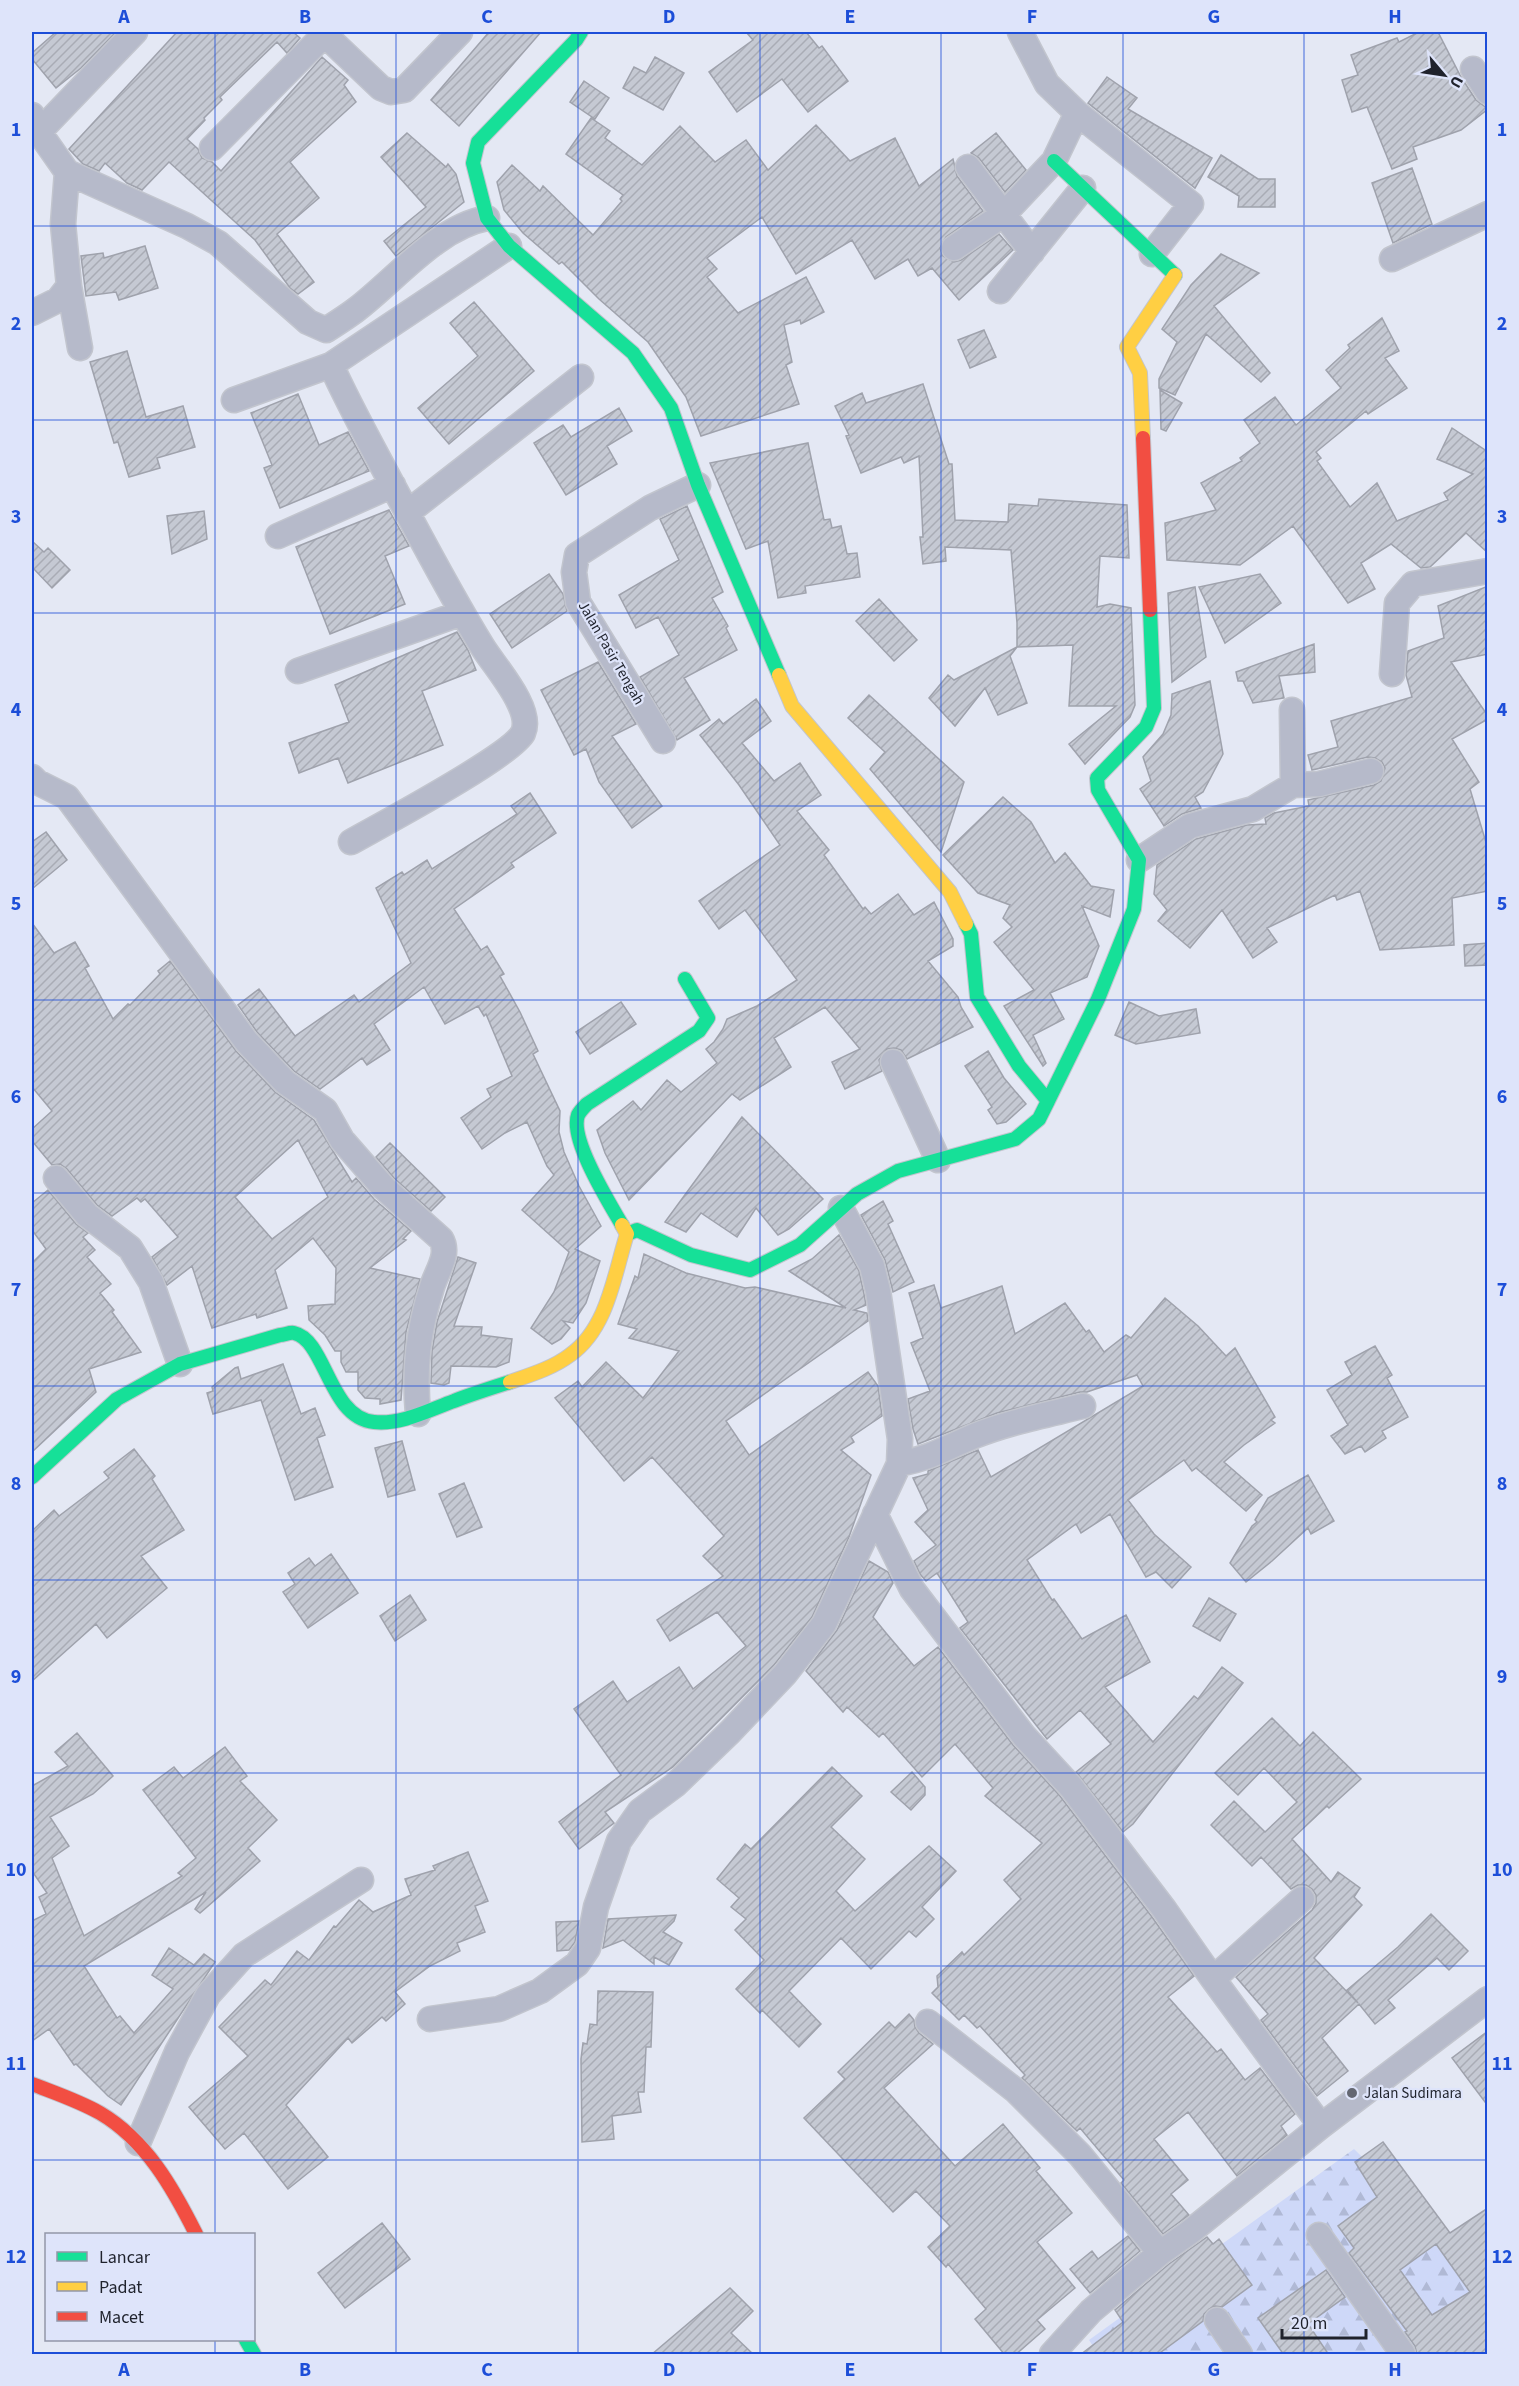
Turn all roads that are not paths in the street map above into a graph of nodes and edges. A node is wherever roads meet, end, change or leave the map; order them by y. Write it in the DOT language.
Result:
graph roads {
  1 [pos="135,32"];
  2 [pos="460,32"];
  3 [pos="581,32"];
  4 [pos="1020,32"];
  5 [pos="323,33"];
  6 [pos="1473,69"];
  7 [pos="1488,92"];
  8 [pos="1077,113"];
  9 [pos="35,123"];
  10 [pos="212,148"];
  11 [pos="1054,161"];
  12 [pos="968,167"];
  13 [pos="67,172"];
  14 [pos="1083,188"];
  15 [pos="1004,214"];
  16 [pos="1488,214"];
  17 [pos="487,218"];
  18 [pos="509,246"];
  19 [pos="954,248"];
  20 [pos="1032,252"];
  21 [pos="1152,254"];
  22 [pos="1392,260"];
  23 [pos="69,286"];
  24 [pos="1000,291"];
  25 [pos="32,313"];
  26 [pos="80,348"];
  27 [pos="331,365"];
  28 [pos="581,377"];
  29 [pos="234,400"];
  30 [pos="393,485"];
  31 [pos="698,485"];
  32 [pos="407,513"];
  33 [pos="278,536"];
  34 [pos="1488,571"];
  35 [pos="462,613"];
  36 [pos="297,671"];
  37 [pos="1392,674"];
  38 [pos="1292,710"];
  39 [pos="663,741"];
  40 [pos="1371,771"];
  41 [pos="32,777"];
  42 [pos="1293,785"];
  43 [pos="351,842"];
  44 [pos="1139,860"];
  45 [pos="685,980"];
  46 [pos="893,1062"];
  47 [pos="1048,1101"];
  48 [pos="938,1160"];
  49 [pos="56,1178"];
  50 [pos="841,1208"];
  51 [pos="627,1234"];
  52 [pos="180,1364"];
  53 [pos="1083,1406"];
  54 [pos="418,1414"];
  55 [pos="900,1464"];
  56 [pos="32,1477"];
  57 [pos="875,1514"];
  58 [pos="361,1880"];
  59 [pos="1302,1899"];
  60 [pos="1213,1979"];
  61 [pos="1488,2000"];
  62 [pos="430,2019"];
  63 [pos="928,2022"];
  64 [pos="32,2084"];
  65 [pos="1321,2127"];
  66 [pos="138,2143"];
  67 [pos="195,2233"];
  68 [pos="1319,2235"];
  69 [pos="1160,2253"];
  70 [pos="1217,2320"];
  71 [pos="247,2341"];
  72 [pos="254,2355"];
  73 [pos="1052,2355"];
  74 [pos="1240,2355"];
  75 [pos="1403,2355"];
  1 -- 9 [label="street"];
  2 -- 5 [label="street"];
  3 -- 17 [label="street"];
  4 -- 8 [label="street"];
  5 -- 10 [label="street"];
  6 -- 7 [label="street"];
  8 -- 11 [label="street"];
  8 -- 21 [label="street"];
  9 -- 13 [label="street"];
  11 -- 14 [label="street"];
  11 -- 15 [label="street"];
  12 -- 15 [label="street"];
  13 -- 17 [label="street"];
  13 -- 23 [label="street"];
  14 -- 20 [label="street"];
  14 -- 21 [label="street"];
  15 -- 19 [label="street"];
  15 -- 20 [label="street"];
  16 -- 22 [label="street"];
  17 -- 18 [label="street"];
  18 -- 27 [label="street"];
  18 -- 31 [label="street"];
  20 -- 24 [label="street"];
  21 -- 44 [label="street"];
  23 -- 25 [label="street"];
  23 -- 26 [label="street"];
  27 -- 29 [label="street"];
  27 -- 30 [label="street"];
  28 -- 32 [label="street"];
  30 -- 32 [label="street"];
  30 -- 33 [label="street"];
  31 -- 39 [label="street, Jalan Pasir Tengah"];
  31 -- 47 [label="street"];
  32 -- 35 [label="street"];
  34 -- 37 [label="street"];
  35 -- 36 [label="street"];
  35 -- 43 [label="street"];
  38 -- 42 [label="street"];
  40 -- 42 [label="street"];
  41 -- 54 [label="street"];
  42 -- 44 [label="street"];
  44 -- 47 [label="street"];
  45 -- 51 [label="street"];
  46 -- 48 [label="street"];
  47 -- 48 [label="street"];
  48 -- 50 [label="street"];
  49 -- 52 [label="street"];
  50 -- 51 [label="street"];
  50 -- 55 [label="street"];
  51 -- 54 [label="street"];
  52 -- 54 [label="street"];
  52 -- 56 [label="street"];
  53 -- 55 [label="street"];
  55 -- 57 [label="street"];
  57 -- 60 [label="street"];
  57 -- 62 [label="street"];
  58 -- 66 [label="street"];
  59 -- 60 [label="street"];
  60 -- 65 [label="street"];
  61 -- 65 [label="street"];
  63 -- 69 [label="street"];
  64 -- 66 [label="street"];
  65 -- 69 [label="street"];
  66 -- 67 [label="street"];
  68 -- 75 [label="street"];
  69 -- 73 [label="street"];
  70 -- 74 [label="street"];
  71 -- 72 [label="street"];
}
